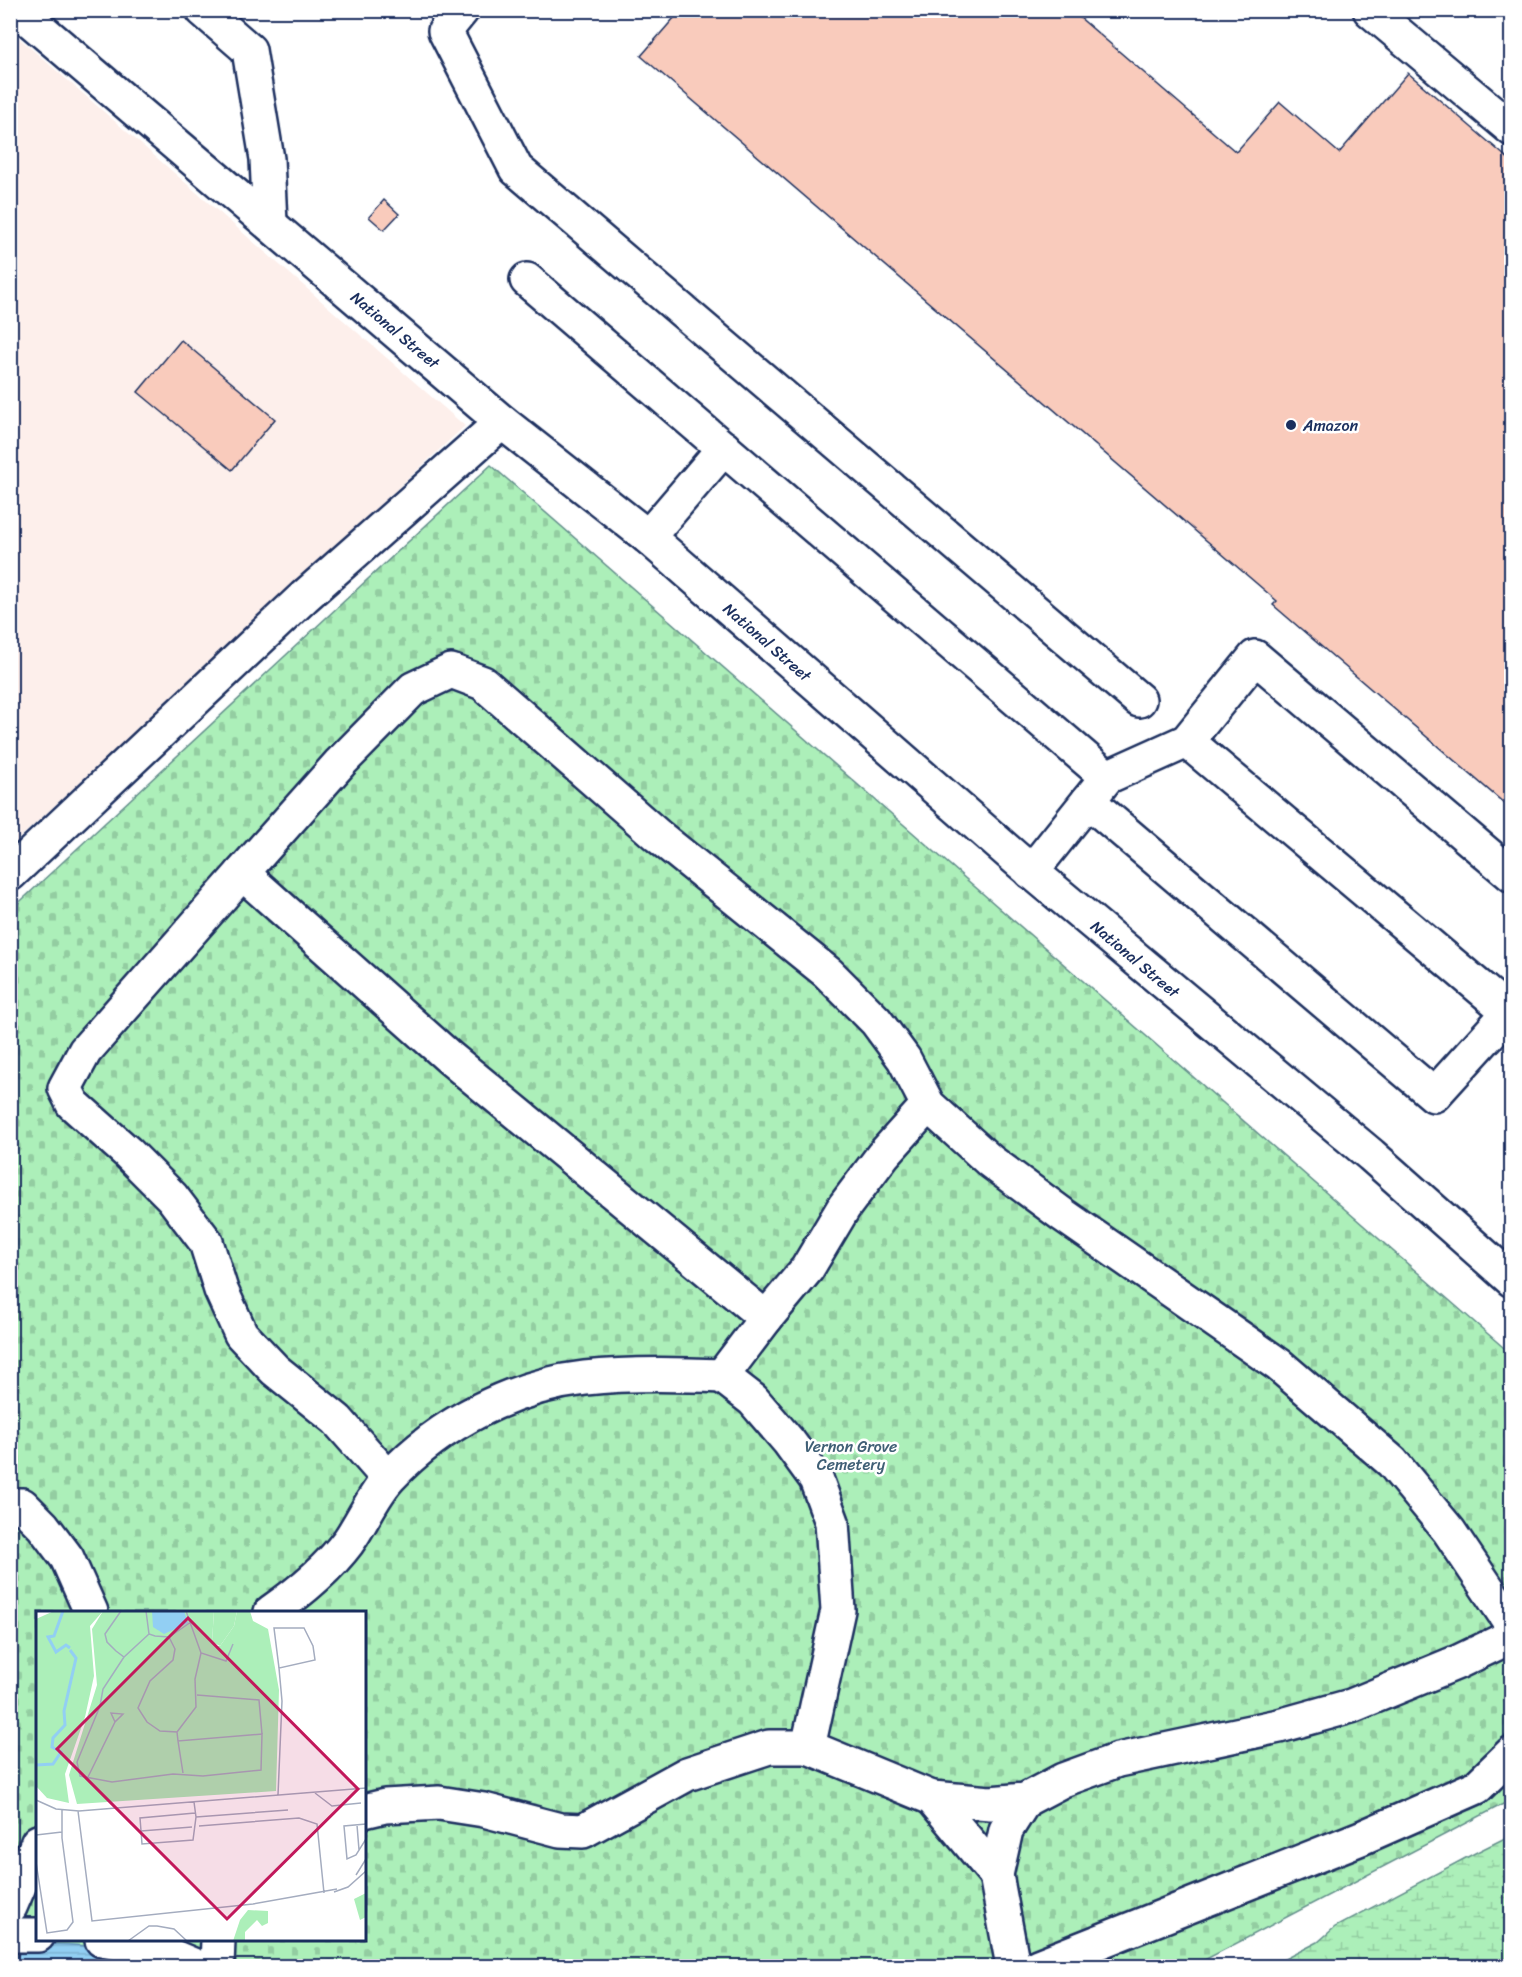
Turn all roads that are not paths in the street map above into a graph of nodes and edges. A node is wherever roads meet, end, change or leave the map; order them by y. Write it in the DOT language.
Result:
graph roads {
  1 [pos="18,10"];
  2 [pos="203,10"];
  3 [pos="462,10"];
  4 [pos="1370,10"];
  5 [pos="1512,129"];
  6 [pos="270,223"];
  7 [pos="527,280"];
  8 [pos="502,422"];
  9 [pos="724,448"];
  10 [pos="648,537"];
  11 [pos="1139,700"];
  12 [pos="1187,741"];
  13 [pos="1098,789"];
  14 [pos="1031,872"];
  15 [pos="242,873"];
  16 [pos="10,874"];
  17 [pos="1512,875"];
  18 [pos="1510,1011"];
  19 [pos="928,1105"];
  20 [pos="1512,1280"];
  21 [pos="766,1318"];
  22 [pos="722,1376"];
  23 [pos="388,1478"];
  24 [pos="10,1505"];
  25 [pos="91,1611"];
  26 [pos="272,1611"];
  27 [pos="1512,1625"];
  28 [pos="1512,1636"];
  29 [pos="808,1747"];
  30 [pos="1512,1753"];
  31 [pos="933,1798"];
  32 [pos="1025,1800"];
  33 [pos="366,1811"];
  34 [pos="36,1847"];
  35 [pos="996,1875"];
  36 [pos="10,1907"];
  37 [pos="10,1935"];
  38 [pos="36,1935"];
  39 [pos="108,1941"];
  40 [pos="218,1941"];
  41 [pos="195,1966"];
  42 [pos="217,1966"];
  43 [pos="1013,1966"];
  44 [pos="1038,1966"];
  1 -- 6 [label="street, National Street"];
  2 -- 6 [label="street"];
  3 -- 11 [label="street"];
  4 -- 5 [label="street"];
  6 -- 8 [label="street, National Street"];
  7 -- 9 [label="street"];
  8 -- 10 [label="street, National Street"];
  8 -- 16 [label="street"];
  9 -- 10 [label="street"];
  9 -- 13 [label="street"];
  10 -- 14 [label="street, National Street"];
  12 -- 13 [label="street"];
  12 -- 17 [label="street"];
  12 -- 18 [label="street"];
  13 -- 14 [label="street"];
  13 -- 18 [label="street"];
  14 -- 20 [label="street, National Street"];
  15 -- 19 [label="street"];
  15 -- 21 [label="street"];
  15 -- 23 [label="street"];
  19 -- 21 [label="street"];
  19 -- 27 [label="street"];
  21 -- 22 [label="street"];
  22 -- 23 [label="street"];
  22 -- 29 [label="street"];
  23 -- 26 [label="street"];
  24 -- 25 [label="street"];
  28 -- 32 [label="street"];
  29 -- 31 [label="street"];
  29 -- 33 [label="street"];
  30 -- 44 [label="street"];
  31 -- 32 [label="street"];
  31 -- 35 [label="street"];
  32 -- 35 [label="street"];
  34 -- 36 [label="street"];
  35 -- 43 [label="street"];
  37 -- 38 [label="street"];
  39 -- 41 [label="street"];
  40 -- 42 [label="street"];
}
